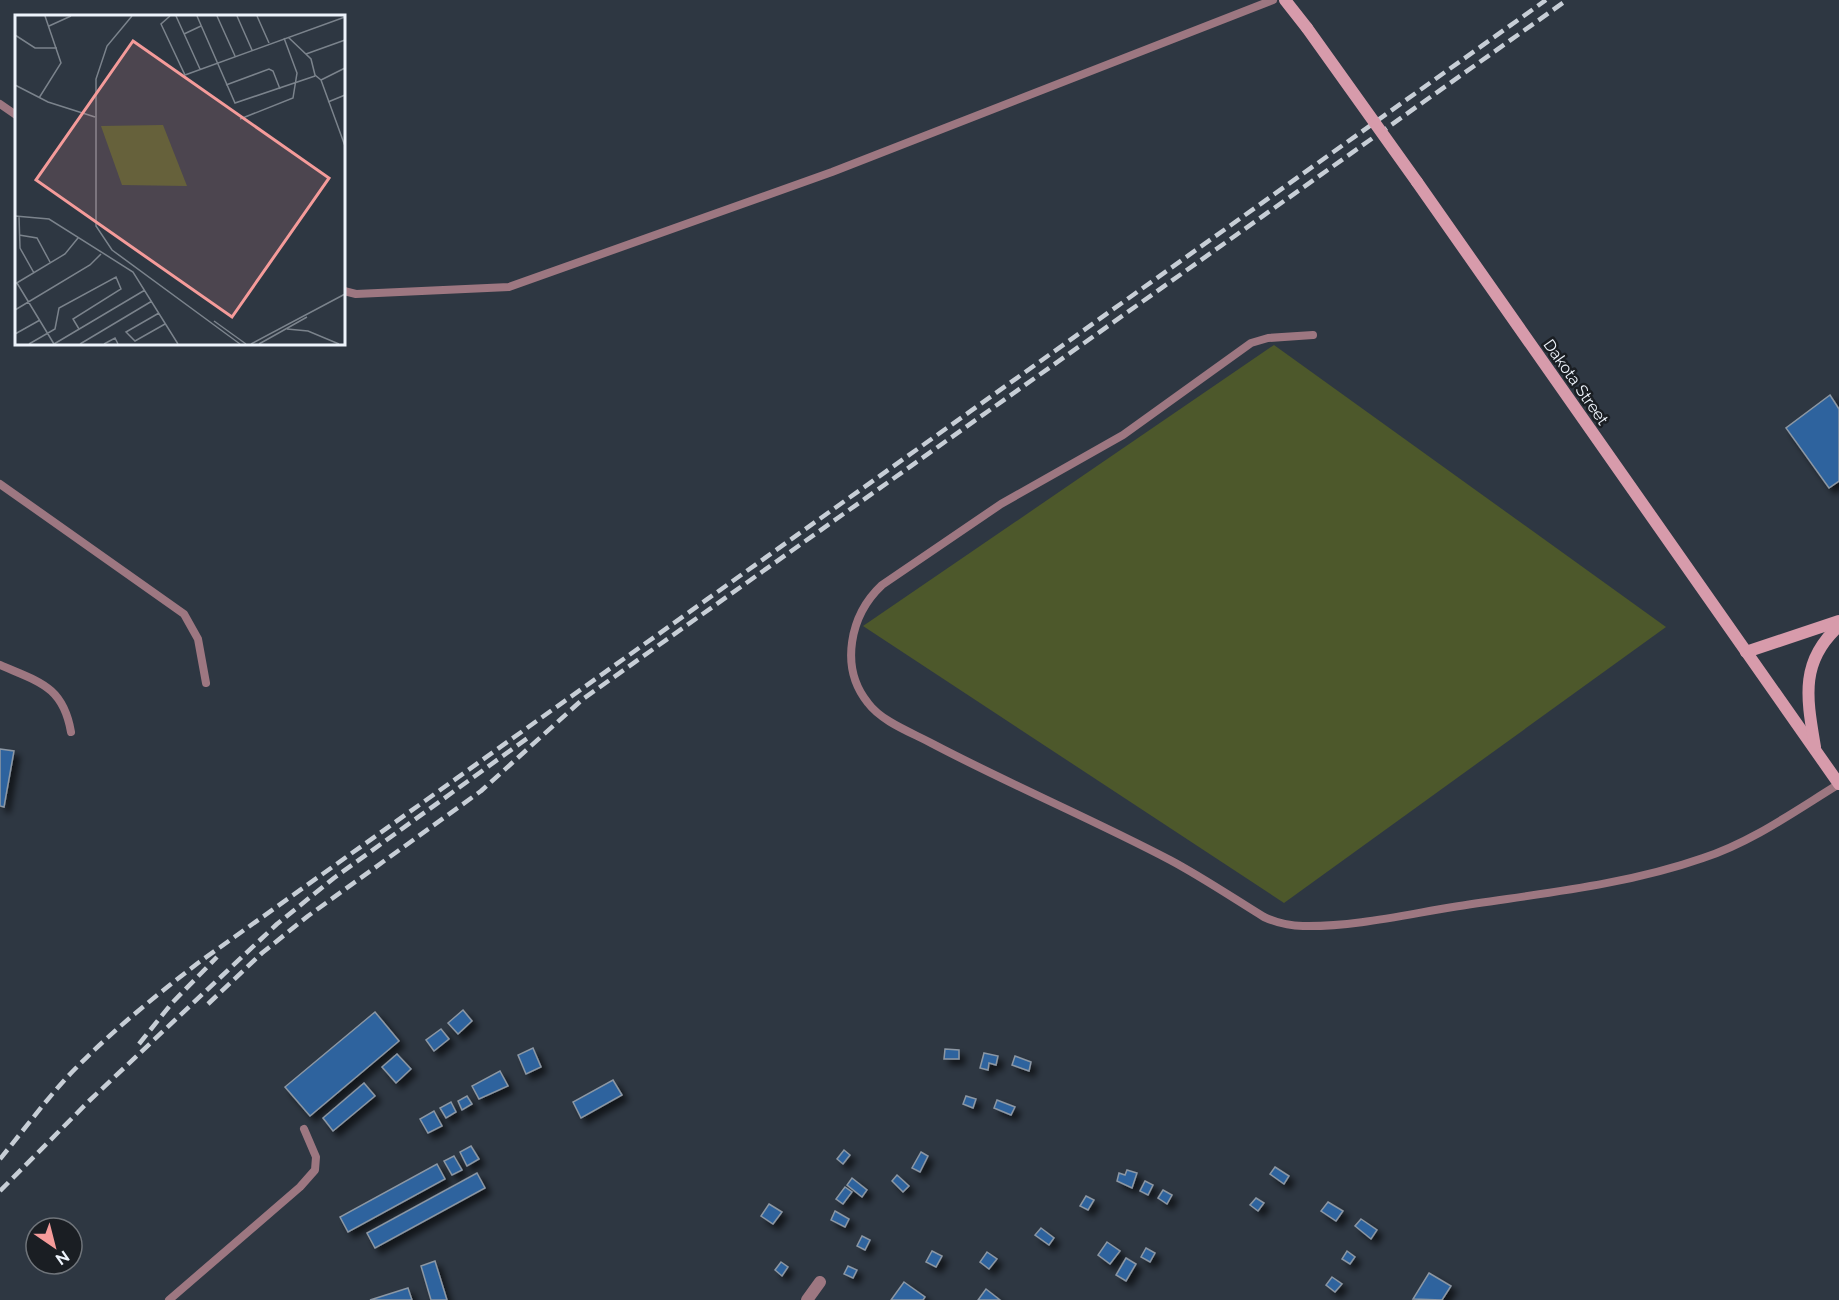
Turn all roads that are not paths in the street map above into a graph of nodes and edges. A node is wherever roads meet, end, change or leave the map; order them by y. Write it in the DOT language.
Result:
graph roads {
  1 [pos="1272,0"];
  2 [pos="1285,0"];
  3 [pos="0,104"];
  4 [pos="15,114"];
  5 [pos="345,291"];
  6 [pos="1313,334"];
  7 [pos="0,484"];
  8 [pos="1839,621"];
  9 [pos="1839,626"];
  10 [pos="1746,652"];
  11 [pos="0,666"];
  12 [pos="206,683"];
  13 [pos="71,732"];
  14 [pos="1816,752"];
  15 [pos="1839,784"];
  16 [pos="304,1129"];
  17 [pos="820,1282"];
  18 [pos="169,1300"];
  19 [pos="807,1300"];
  1 -- 5 [label="lane"];
  2 -- 10 [label="street, Dakota Street, bridge"];
  3 -- 4 [label="lane"];
  6 -- 15 [label="lane"];
  7 -- 12 [label="lane"];
  8 -- 10 [label="street"];
  9 -- 14 [label="street"];
  10 -- 14 [label="street, Dakota Street"];
  11 -- 13 [label="lane"];
  14 -- 15 [label="street, Dakota Street"];
  16 -- 18 [label="lane"];
  17 -- 19 [label="street"];
}
